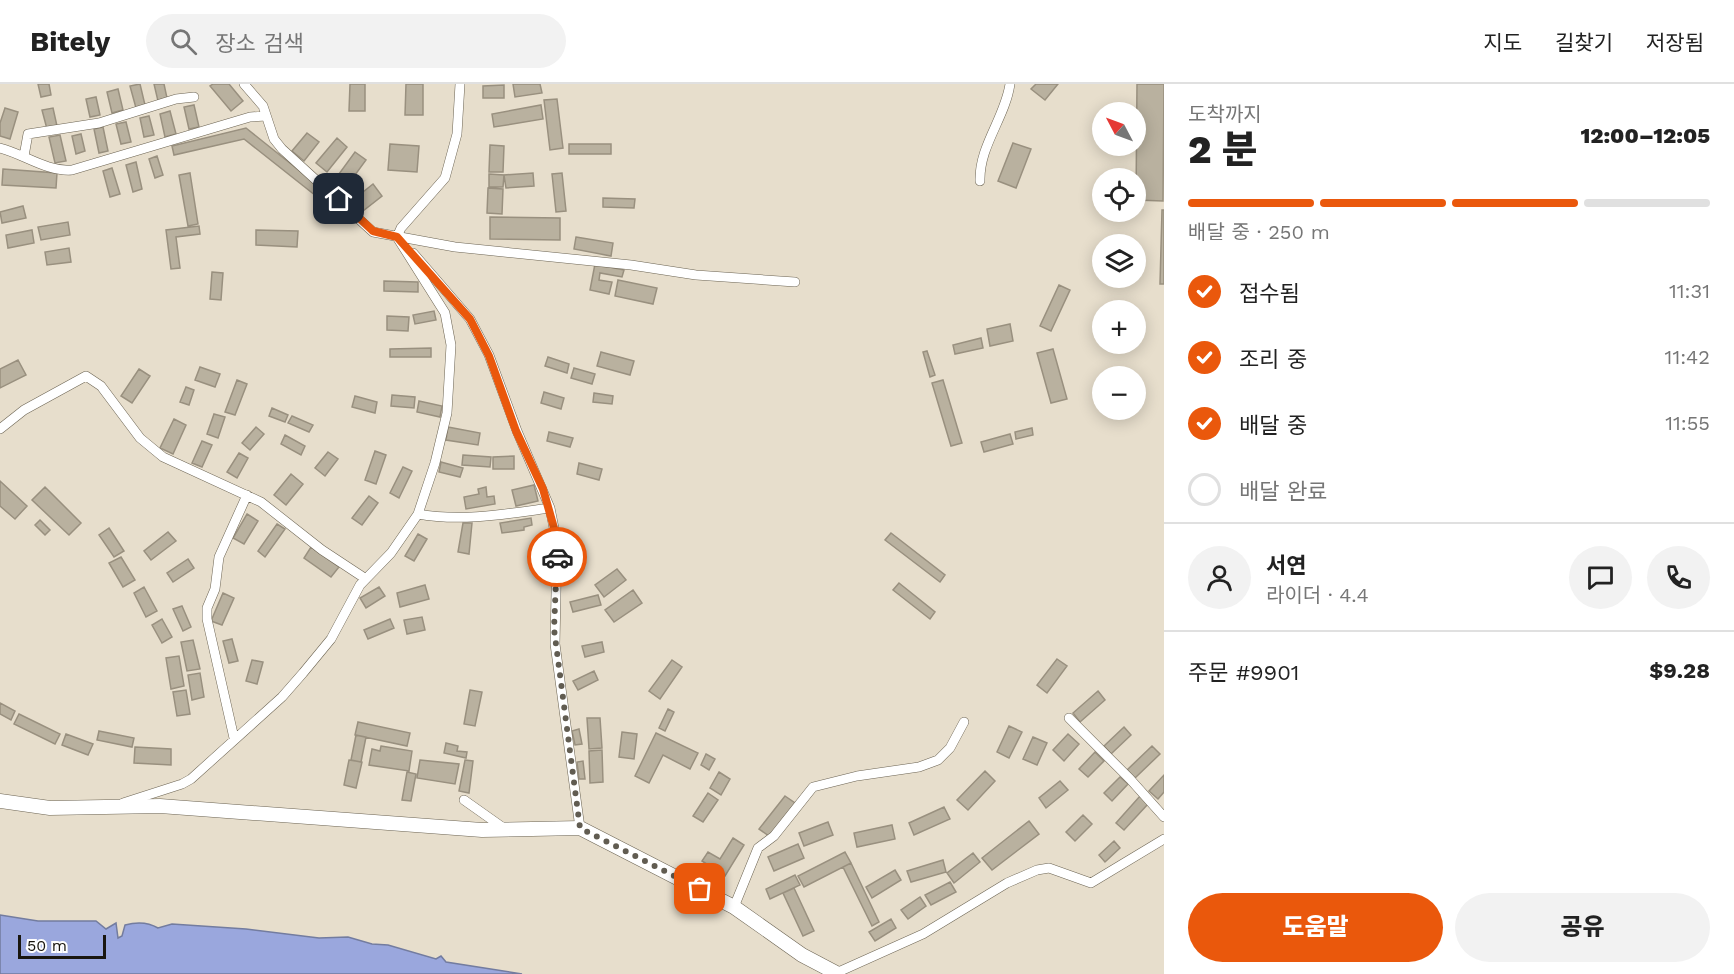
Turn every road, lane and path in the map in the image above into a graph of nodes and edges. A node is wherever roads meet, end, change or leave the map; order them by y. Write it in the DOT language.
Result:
graph roads {
  1 [pos="244,84"];
  2 [pos="460,84"];
  3 [pos="1010,84"];
  4 [pos="195,97"];
  5 [pos="267,117"];
  6 [pos="0,148"];
  7 [pos="24,156"];
  8 [pos="980,181"];
  9 [pos="397,237"];
  10 [pos="795,282"];
  11 [pos="0,429"];
  12 [pos="247,495"];
  13 [pos="549,508"];
  14 [pos="418,514"];
  15 [pos="366,579"];
  16 [pos="1069,718"];
  17 [pos="964,722"];
  18 [pos="234,738"];
  19 [pos="464,800"];
  20 [pos="0,801"];
  21 [pos="112,807"];
  22 [pos="1164,818"];
  23 [pos="580,828"];
  24 [pos="505,829"];
  25 [pos="1164,839"];
  26 [pos="734,907"];
  27 [pos="837,974"];
  1 -- 5 [label="street"];
  2 -- 9 [label="street"];
  3 -- 8 [label="street"];
  4 -- 7 [label="street"];
  5 -- 7 [label="street"];
  5 -- 9 [label="street"];
  6 -- 7 [label="street"];
  9 -- 10 [label="street"];
  9 -- 13 [label="street"];
  9 -- 14 [label="street"];
  11 -- 12 [label="street"];
  12 -- 15 [label="street"];
  12 -- 18 [label="street"];
  13 -- 14 [label="street"];
  13 -- 23 [label="street"];
  14 -- 15 [label="street"];
  15 -- 18 [label="street"];
  16 -- 22 [label="street"];
  17 -- 26 [label="street"];
  18 -- 21 [label="street"];
  19 -- 24 [label="street"];
  20 -- 21 [label="main road"];
  21 -- 24 [label="main road"];
  23 -- 24 [label="main road"];
  23 -- 26 [label="main road"];
  25 -- 27 [label="street"];
  26 -- 27 [label="main road"];
}
